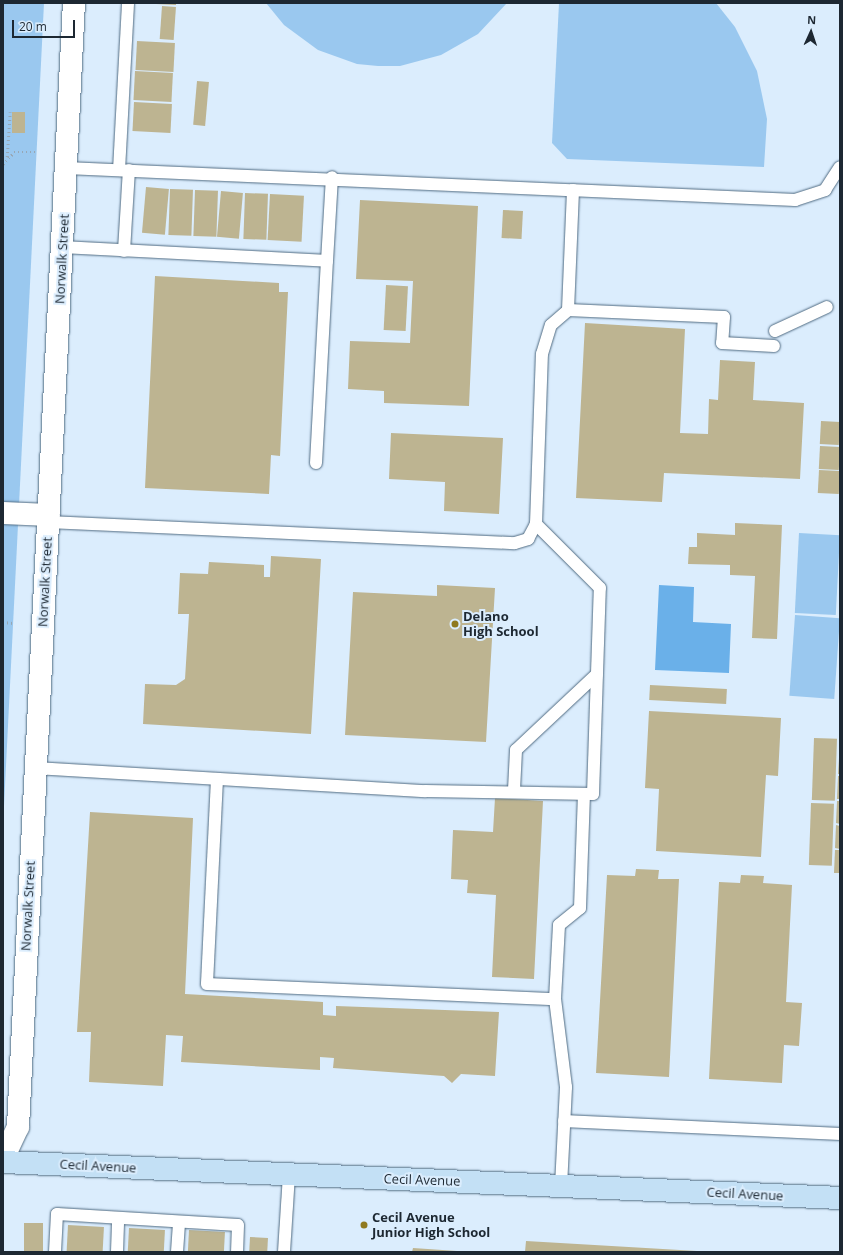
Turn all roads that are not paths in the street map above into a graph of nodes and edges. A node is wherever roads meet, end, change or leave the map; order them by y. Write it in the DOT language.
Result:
graph roads {
  1 [pos="74,3"];
  2 [pos="128,3"];
  3 [pos="840,167"];
  4 [pos="66,168"];
  5 [pos="124,170"];
  6 [pos="332,177"];
  7 [pos="573,190"];
  8 [pos="63,247"];
  9 [pos="124,251"];
  10 [pos="327,261"];
  11 [pos="826,307"];
  12 [pos="568,310"];
  13 [pos="775,331"];
  14 [pos="774,346"];
  15 [pos="316,463"];
  16 [pos="3,513"];
  17 [pos="48,519"];
  18 [pos="536,524"];
  19 [pos="597,674"];
  20 [pos="35,768"];
  21 [pos="217,779"];
  22 [pos="514,790"];
  23 [pos="584,794"];
  24 [pos="555,999"];
  25 [pos="564,1121"];
  26 [pos="840,1134"];
  27 [pos="3,1160"];
  28 [pos="289,1174"];
  29 [pos="561,1186"];
  30 [pos="840,1198"];
  31 [pos="118,1218"];
  32 [pos="179,1222"];
  33 [pos="55,1252"];
  34 [pos="117,1252"];
  35 [pos="177,1252"];
  36 [pos="237,1252"];
  37 [pos="284,1252"];
  1 -- 4 [label="street, Norwalk Street"];
  2 -- 5 [label="lane"];
  3 -- 7 [label="lane"];
  4 -- 5 [label="lane"];
  4 -- 8 [label="street, Norwalk Street"];
  5 -- 6 [label="lane"];
  5 -- 9 [label="lane"];
  6 -- 7 [label="lane"];
  6 -- 10 [label="lane"];
  7 -- 12 [label="lane"];
  8 -- 9 [label="lane"];
  8 -- 17 [label="street, Norwalk Street"];
  9 -- 10 [label="lane"];
  10 -- 15 [label="lane"];
  11 -- 13 [label="lane"];
  12 -- 14 [label="lane"];
  12 -- 18 [label="lane"];
  16 -- 17 [label="street"];
  17 -- 18 [label="lane"];
  17 -- 20 [label="street, Norwalk Street"];
  18 -- 19 [label="lane"];
  19 -- 22 [label="lane"];
  19 -- 23 [label="lane"];
  20 -- 21 [label="lane"];
  20 -- 27 [label="street, Norwalk Street"];
  21 -- 22 [label="lane"];
  21 -- 24 [label="lane"];
  22 -- 23 [label="lane"];
  23 -- 24 [label="lane"];
  24 -- 25 [label="lane"];
  25 -- 26 [label="lane"];
  25 -- 29 [label="lane"];
  27 -- 28 [label="main road, Cecil Avenue"];
  28 -- 29 [label="main road, Cecil Avenue"];
  28 -- 37 [label="lane"];
  29 -- 30 [label="main road, Cecil Avenue"];
  31 -- 32 [label="lane"];
  31 -- 33 [label="lane"];
  31 -- 34 [label="lane"];
  32 -- 35 [label="lane"];
  32 -- 36 [label="lane"];
}
